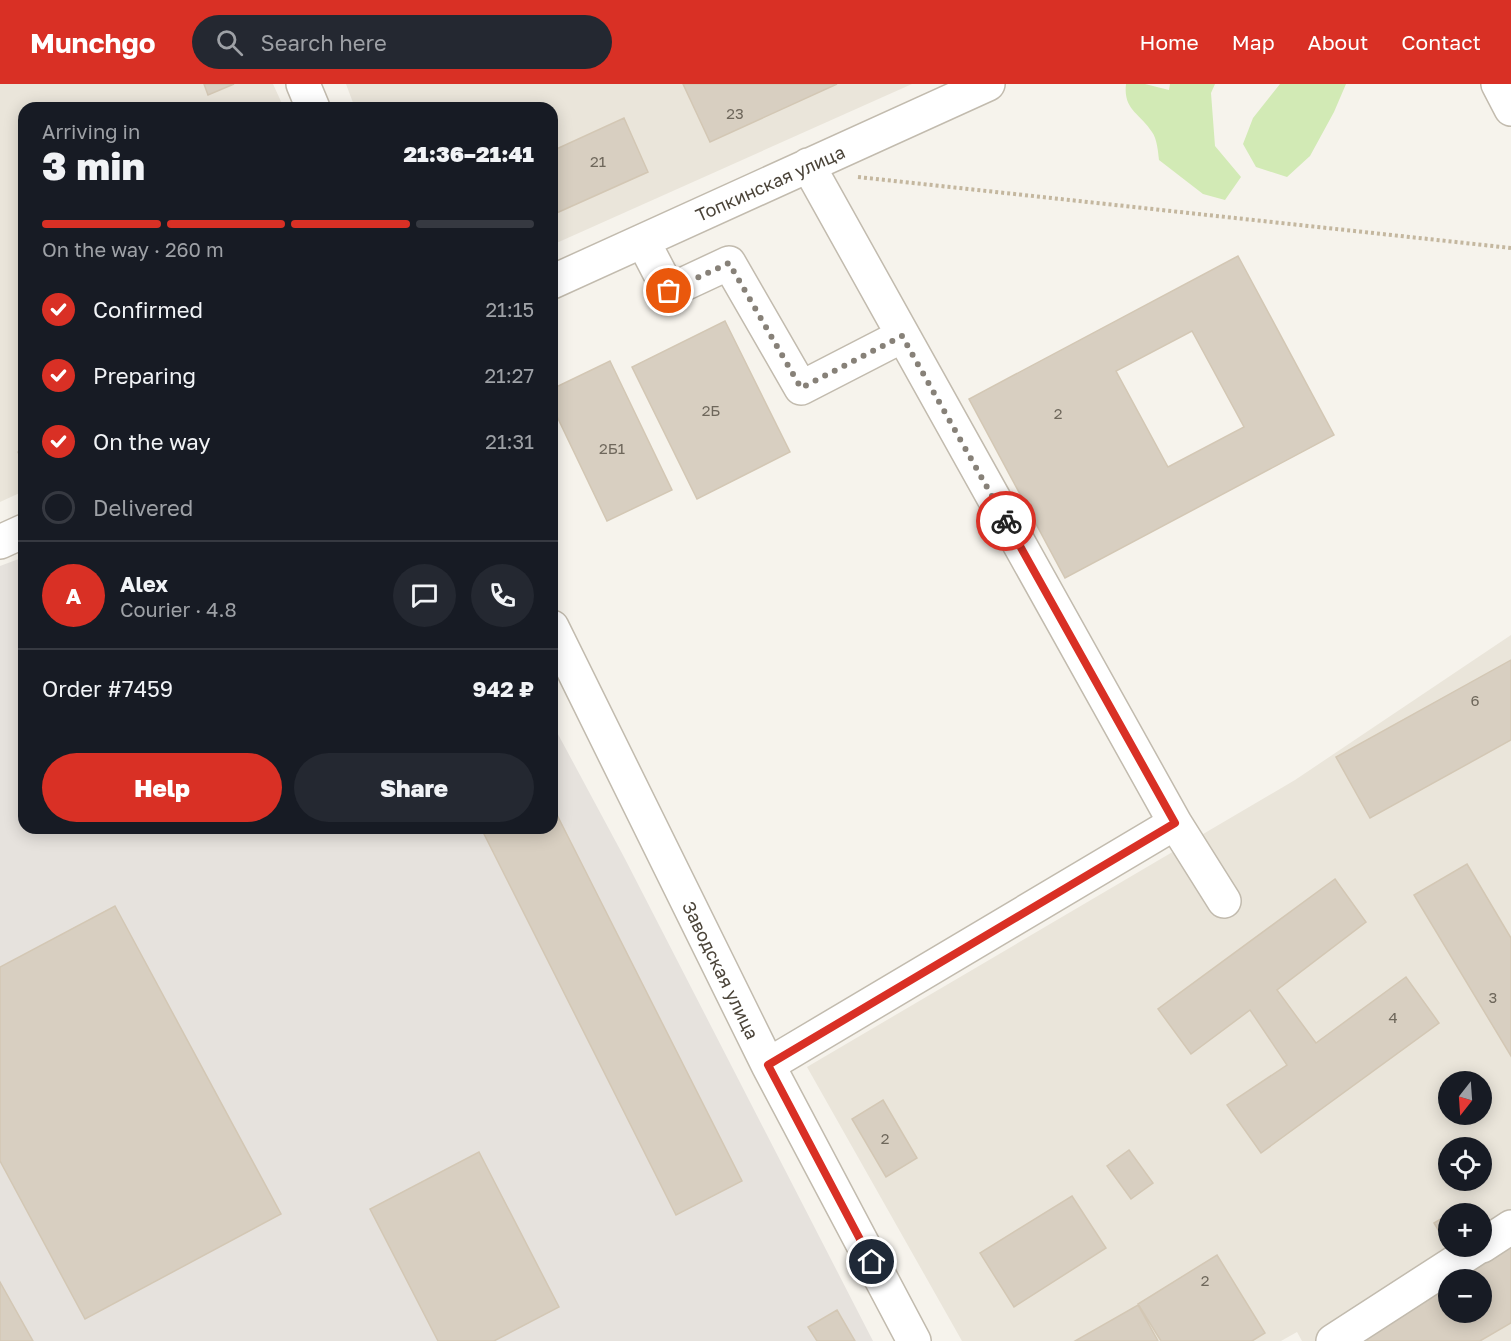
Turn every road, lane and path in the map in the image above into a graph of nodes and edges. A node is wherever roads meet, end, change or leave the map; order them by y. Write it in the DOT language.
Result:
graph roads {
  1 [pos="303,84"];
  2 [pos="988,84"];
  3 [pos="1498,84"];
  4 [pos="310,102"];
  5 [pos="1511,109"];
  6 [pos="812,174"];
  7 [pos="643,241"];
  8 [pos="1511,248"];
  9 [pos="558,279"];
  10 [pos="902,336"];
  11 [pos="18,534"];
  12 [pos="0,542"];
  13 [pos="558,639"];
  14 [pos="1175,823"];
  15 [pos="1224,901"];
  16 [pos="768,1065"];
  17 [pos="1511,1227"];
  18 [pos="1492,1239"];
  19 [pos="1464,1257"];
  20 [pos="914,1341"];
  21 [pos="1333,1341"];
  1 -- 4 [label="street"];
  2 -- 6 [label="street, Топкинская улица"];
  3 -- 5 [label="street"];
  6 -- 7 [label="street, Топкинская улица"];
  6 -- 8 [label="path"];
  6 -- 10 [label="street"];
  7 -- 9 [label="street, Топкинская улица"];
  7 -- 10 [label="street"];
  10 -- 14 [label="street"];
  11 -- 12 [label="street"];
  13 -- 16 [label="street, Заводская улица"];
  14 -- 15 [label="street"];
  14 -- 16 [label="street"];
  16 -- 20 [label="street, Заводская улица"];
  17 -- 18 [label="street"];
  19 -- 21 [label="street"];
}
